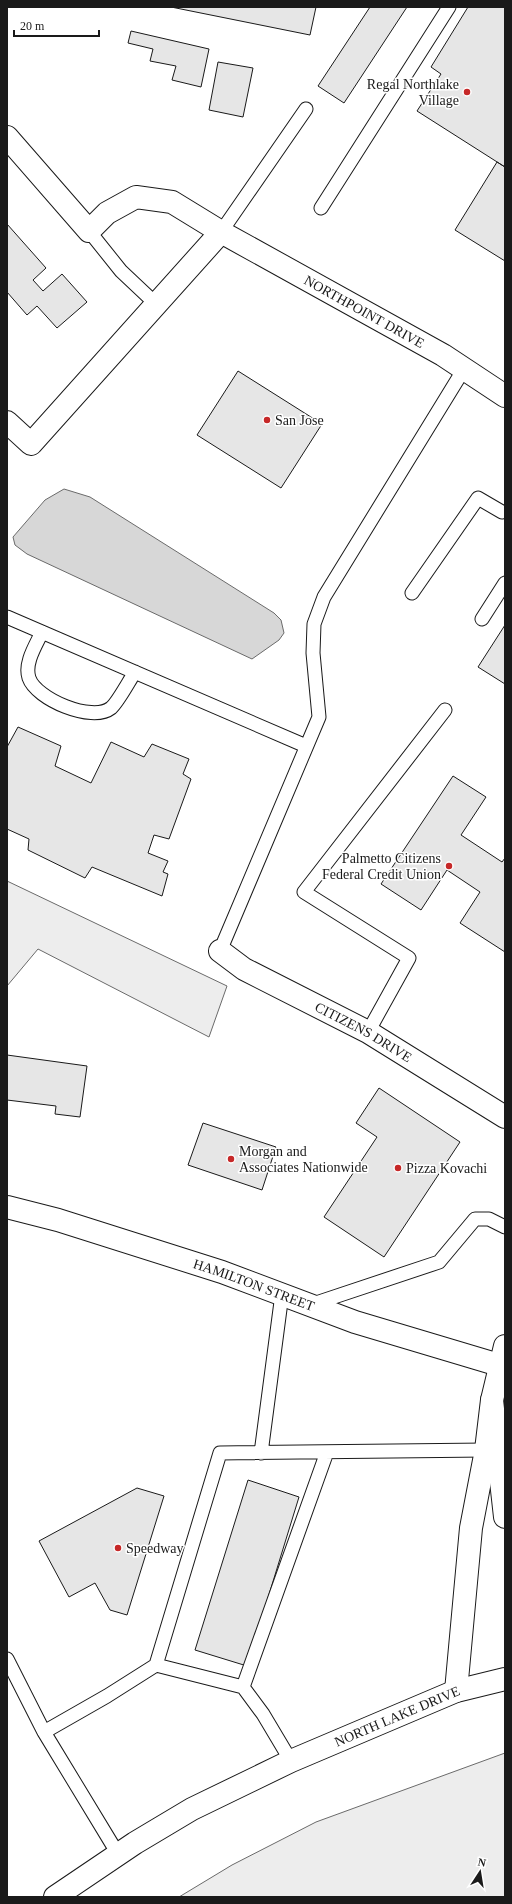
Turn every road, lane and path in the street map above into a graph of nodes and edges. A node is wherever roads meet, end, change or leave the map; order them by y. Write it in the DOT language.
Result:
graph roads {
  1 [pos="449,7"];
  2 [pos="306,109"];
  3 [pos="7,137"];
  4 [pos="321,208"];
  5 [pos="89,231"];
  6 [pos="221,232"];
  7 [pos="156,304"];
  8 [pos="464,369"];
  9 [pos="505,396"];
  10 [pos="7,422"];
  11 [pos="504,511"];
  12 [pos="505,583"];
  13 [pos="412,593"];
  14 [pos="7,617"];
  15 [pos="482,619"];
  16 [pos="42,632"];
  17 [pos="135,672"];
  18 [pos="445,710"];
  19 [pos="306,746"];
  20 [pos="220,951"];
  21 [pos="368,1032"];
  22 [pos="505,1117"];
  23 [pos="7,1207"];
  24 [pos="505,1227"];
  25 [pos="282,1294"];
  26 [pos="310,1305"];
  27 [pos="502,1356"];
  28 [pos="492,1400"];
  29 [pos="486,1450"];
  30 [pos="327,1452"];
  31 [pos="261,1453"];
  32 [pos="505,1517"];
  33 [pos="7,1659"];
  34 [pos="156,1665"];
  35 [pos="505,1679"];
  36 [pos="243,1687"];
  37 [pos="456,1690"];
  38 [pos="44,1732"];
  39 [pos="291,1761"];
  40 [pos="118,1854"];
  41 [pos="55,1897"];
  1 -- 4 [label="lane"];
  2 -- 6 [label="lane"];
  3 -- 5 [label="street"];
  5 -- 6 [label="street, NORTHPOINT DRIVE"];
  5 -- 7 [label="lane"];
  6 -- 7 [label="street"];
  6 -- 8 [label="street, NORTHPOINT DRIVE"];
  7 -- 10 [label="street"];
  8 -- 9 [label="street, NORTHPOINT DRIVE"];
  8 -- 19 [label="lane"];
  11 -- 13 [label="lane"];
  12 -- 15 [label="lane"];
  14 -- 16 [label="lane"];
  16 -- 17 [label="lane"];
  16 -- 17 [label="lane"];
  17 -- 19 [label="lane"];
  18 -- 21 [label="lane"];
  19 -- 20 [label="lane"];
  20 -- 21 [label="street, CITIZENS DRIVE"];
  21 -- 22 [label="street, CITIZENS DRIVE"];
  23 -- 25 [label="street, HAMILTON STREET"];
  24 -- 26 [label="lane"];
  25 -- 26 [label="street, HAMILTON STREET"];
  25 -- 31 [label="lane"];
  26 -- 27 [label="street, HAMILTON STREET"];
  27 -- 28 [label="street, NORTH LAKE DRIVE"];
  28 -- 29 [label="street, NORTH LAKE DRIVE"];
  28 -- 32 [label="street"];
  29 -- 30 [label="lane"];
  29 -- 37 [label="street, NORTH LAKE DRIVE"];
  30 -- 31 [label="lane"];
  30 -- 36 [label="lane"];
  31 -- 34 [label="lane"];
  33 -- 38 [label="lane"];
  34 -- 36 [label="lane"];
  34 -- 38 [label="lane"];
  35 -- 37 [label="street"];
  36 -- 39 [label="lane"];
  37 -- 39 [label="street, NORTH LAKE DRIVE"];
  38 -- 40 [label="lane"];
  39 -- 40 [label="street, NORTH LAKE DRIVE"];
  40 -- 41 [label="street, NORTH LAKE DRIVE"];
}
